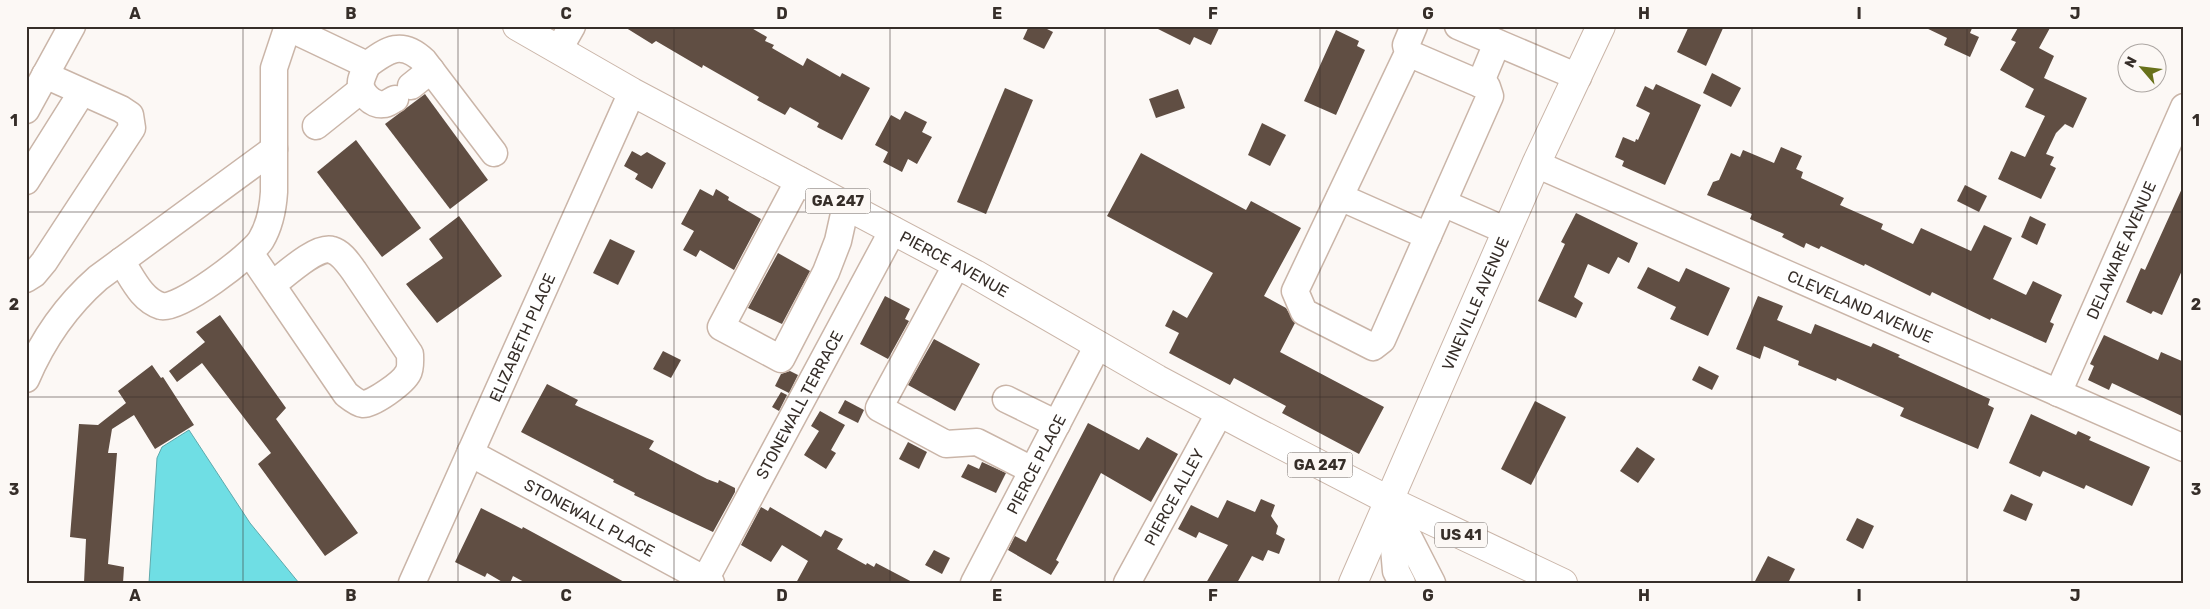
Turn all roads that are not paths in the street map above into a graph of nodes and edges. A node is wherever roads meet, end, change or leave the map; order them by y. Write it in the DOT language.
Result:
graph roads {
  1 [pos="72,26"];
  2 [pos="517,26"];
  3 [pos="1414,26"];
  4 [pos="1458,26"];
  5 [pos="1601,26"];
  6 [pos="288,27"];
  7 [pos="565,38"];
  8 [pos="1496,43"];
  9 [pos="1408,53"];
  10 [pos="431,70"];
  11 [pos="45,75"];
  12 [pos="364,77"];
  13 [pos="1578,77"];
  14 [pos="1485,90"];
  15 [pos="82,92"];
  16 [pos="632,92"];
  17 [pos="2184,107"];
  18 [pos="26,110"];
  19 [pos="316,126"];
  20 [pos="274,150"];
  21 [pos="494,153"];
  22 [pos="1536,164"];
  23 [pos="799,180"];
  24 [pos="26,181"];
  25 [pos="1340,197"];
  26 [pos="1443,203"];
  27 [pos="846,205"];
  28 [pos="893,230"];
  29 [pos="1507,231"];
  30 [pos="1428,236"];
  31 [pos="250,254"];
  32 [pos="121,261"];
  33 [pos="957,264"];
  34 [pos="26,279"];
  35 [pos="272,285"];
  36 [pos="1098,345"];
  37 [pos="26,378"];
  38 [pos="2058,393"];
  39 [pos="1006,399"];
  40 [pos="1220,412"];
  41 [pos="1056,424"];
  42 [pos="2184,448"];
  43 [pos="470,453"];
  44 [pos="1032,470"];
  45 [pos="1390,501"];
  46 [pos="708,581"];
  47 [pos="412,583"];
  48 [pos="974,583"];
  49 [pos="1126,583"];
  50 [pos="1353,583"];
  51 [pos="1402,583"];
  52 [pos="1432,583"];
  53 [pos="1563,583"];
  1 -- 11 [label="street"];
  2 -- 7 [label="main road, PIERCE AVENUE / GA 247"];
  3 -- 9 [label="street"];
  4 -- 8 [label="street"];
  5 -- 13 [label="main road, VINEVILLE AVENUE"];
  6 -- 12 [label="street"];
  6 -- 20 [label="street"];
  7 -- 16 [label="main road, PIERCE AVENUE / GA 247"];
  8 -- 13 [label="street"];
  8 -- 14 [label="street"];
  9 -- 14 [label="street"];
  9 -- 25 [label="street"];
  10 -- 12 [label="street"];
  10 -- 12 [label="street"];
  10 -- 21 [label="street"];
  11 -- 15 [label="street"];
  11 -- 18 [label="street"];
  12 -- 19 [label="street"];
  13 -- 22 [label="main road, VINEVILLE AVENUE"];
  14 -- 26 [label="street"];
  15 -- 24 [label="street"];
  15 -- 34 [label="street"];
  16 -- 23 [label="main road, PIERCE AVENUE / GA 247"];
  16 -- 43 [label="street, ELIZABETH PLACE"];
  17 -- 38 [label="street, DELAWARE AVENUE"];
  20 -- 31 [label="street"];
  20 -- 32 [label="street"];
  22 -- 29 [label="main road, VINEVILLE AVENUE"];
  22 -- 38 [label="street, CLEVELAND AVENUE"];
  23 -- 27 [label="main road, PIERCE AVENUE / GA 247"];
  23 -- 27 [label="street"];
  25 -- 30 [label="street"];
  25 -- 30 [label="street"];
  26 -- 29 [label="street"];
  26 -- 30 [label="street"];
  27 -- 28 [label="main road, PIERCE AVENUE / GA 247"];
  28 -- 33 [label="main road, PIERCE AVENUE / GA 247"];
  28 -- 46 [label="street, STONEWALL TERRACE"];
  29 -- 45 [label="main road, VINEVILLE AVENUE"];
  31 -- 32 [label="street"];
  31 -- 35 [label="street"];
  32 -- 37 [label="street"];
  33 -- 36 [label="main road, PIERCE AVENUE / GA 247"];
  33 -- 44 [label="street"];
  35 -- 35 [label="street"];
  36 -- 40 [label="main road, PIERCE AVENUE / GA 247"];
  36 -- 41 [label="street, PIERCE PLACE"];
  38 -- 42 [label="street, CLEVELAND AVENUE"];
  39 -- 41 [label="street"];
  40 -- 45 [label="main road, PIERCE AVENUE / GA 247"];
  40 -- 49 [label="street, PIERCE ALLEY"];
  41 -- 44 [label="street, PIERCE PLACE"];
  43 -- 46 [label="street, STONEWALL PLACE"];
  43 -- 47 [label="street, ELIZABETH PLACE"];
  44 -- 48 [label="street, PIERCE PLACE"];
  45 -- 50 [label="main road, VINEVILLE AVENUE"];
  45 -- 51 [label="street"];
  45 -- 52 [label="street"];
  45 -- 53 [label="main road, US 41"];
}
